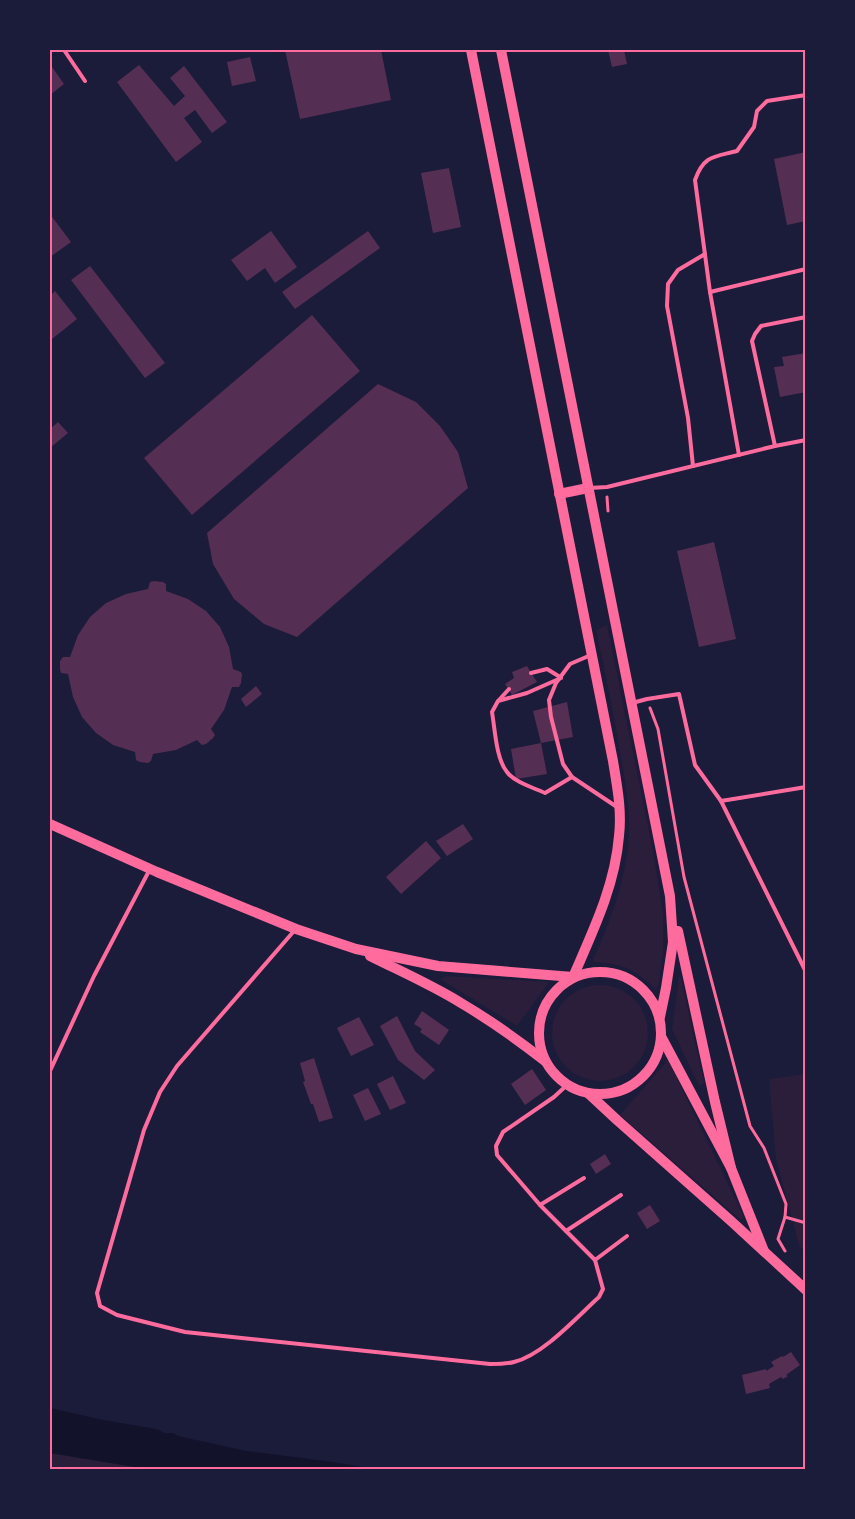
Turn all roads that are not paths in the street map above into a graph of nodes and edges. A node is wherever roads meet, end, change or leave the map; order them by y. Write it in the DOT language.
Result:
graph roads {
  1 [pos="64,50"];
  2 [pos="471,50"];
  3 [pos="501,50"];
  4 [pos="85,81"];
  5 [pos="806,95"];
  6 [pos="705,254"];
  7 [pos="806,269"];
  8 [pos="710,292"];
  9 [pos="806,317"];
  10 [pos="806,440"];
  11 [pos="775,446"];
  12 [pos="739,455"];
  13 [pos="693,466"];
  14 [pos="588,488"];
  15 [pos="559,494"];
  16 [pos="592,655"];
  17 [pos="531,673"];
  18 [pos="561,678"];
  19 [pos="509,689"];
  20 [pos="498,701"];
  21 [pos="632,704"];
  22 [pos="573,777"];
  23 [pos="806,787"];
  24 [pos="721,801"];
  25 [pos="620,809"];
  26 [pos="50,824"];
  27 [pos="150,869"];
  28 [pos="670,896"];
  29 [pos="296,929"];
  30 [pos="356,949"];
  31 [pos="806,972"];
  32 [pos="573,977"];
  33 [pos="660,1017"];
  34 [pos="662,1038"];
  35 [pos="545,1061"];
  36 [pos="50,1071"];
  37 [pos="567,1085"];
  38 [pos="588,1093"];
  39 [pos="731,1168"];
  40 [pos="584,1178"];
  41 [pos="621,1195"];
  42 [pos="540,1205"];
  43 [pos="566,1231"];
  44 [pos="627,1236"];
  45 [pos="765,1254"];
  46 [pos="594,1260"];
  47 [pos="806,1290"];
  1 -- 4 [label="lane"];
  2 -- 15 [label="street"];
  3 -- 14 [label="street"];
  5 -- 6 [label="lane"];
  6 -- 8 [label="lane"];
  6 -- 13 [label="lane"];
  7 -- 8 [label="lane"];
  8 -- 12 [label="lane"];
  9 -- 11 [label="lane"];
  10 -- 11 [label="lane"];
  11 -- 12 [label="lane"];
  12 -- 13 [label="lane"];
  13 -- 14 [label="lane"];
  14 -- 15 [label="street"];
  14 -- 21 [label="street"];
  15 -- 16 [label="street"];
  16 -- 18 [label="lane"];
  16 -- 25 [label="street"];
  17 -- 18 [label="lane"];
  18 -- 20 [label="lane"];
  18 -- 22 [label="lane"];
  19 -- 20 [label="lane"];
  20 -- 22 [label="lane"];
  21 -- 24 [label="lane"];
  21 -- 28 [label="street"];
  22 -- 25 [label="lane"];
  23 -- 24 [label="lane"];
  24 -- 31 [label="lane"];
  25 -- 32 [label="street"];
  26 -- 27 [label="street"];
  27 -- 29 [label="street"];
  27 -- 36 [label="lane"];
  28 -- 33 [label="street"];
  28 -- 39 [label="street"];
  29 -- 30 [label="street"];
  29 -- 46 [label="lane"];
  30 -- 32 [label="street"];
  30 -- 35 [label="street"];
  32 -- 33 [label="street"];
  32 -- 35 [label="street"];
  33 -- 34 [label="street"];
  34 -- 38 [label="street"];
  34 -- 39 [label="street"];
  35 -- 37 [label="street"];
  37 -- 38 [label="street"];
  37 -- 42 [label="lane"];
  38 -- 45 [label="street"];
  39 -- 45 [label="street"];
  40 -- 42 [label="lane"];
  41 -- 43 [label="lane"];
  42 -- 43 [label="lane"];
  43 -- 46 [label="lane"];
  44 -- 46 [label="lane"];
  45 -- 47 [label="street"];
}
